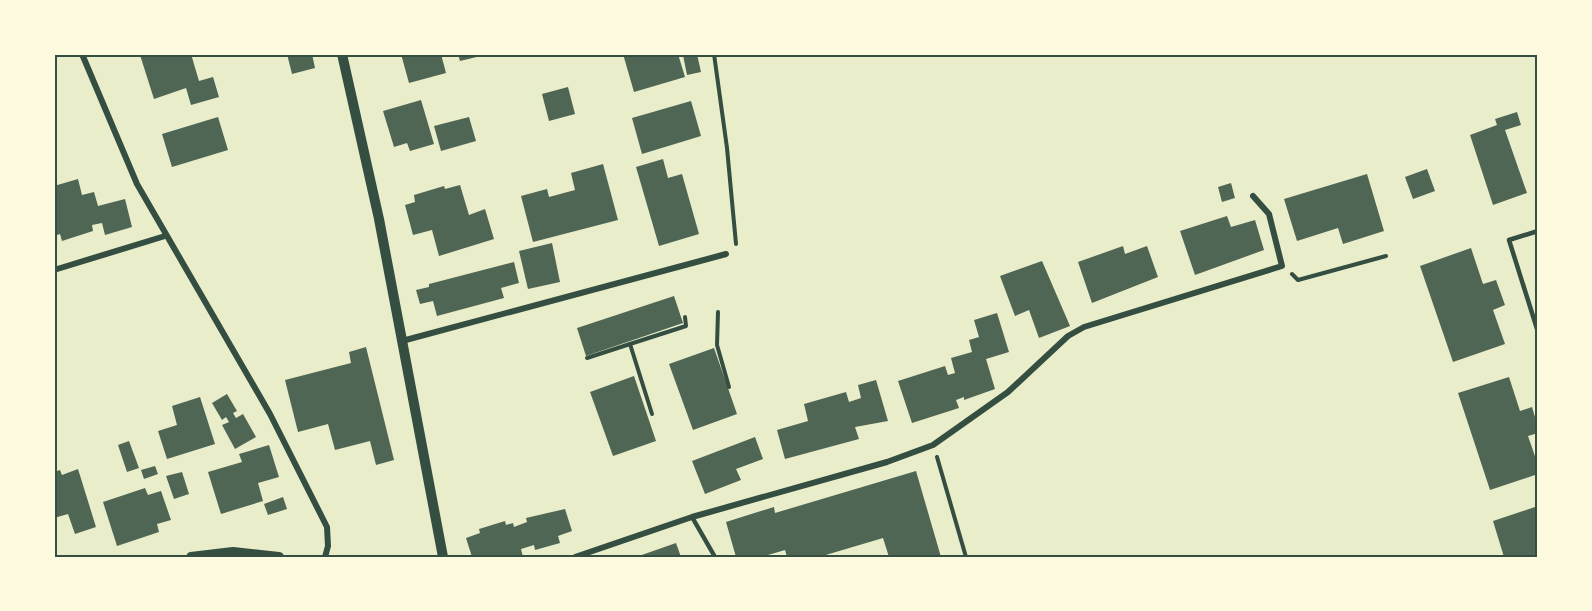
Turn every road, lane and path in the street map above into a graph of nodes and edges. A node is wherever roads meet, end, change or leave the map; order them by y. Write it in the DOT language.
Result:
graph roads {
  1 [pos="82,54"];
  2 [pos="342,54"];
  3 [pos="714,54"];
  4 [pos="1253,196"];
  5 [pos="1538,231"];
  6 [pos="165,236"];
  7 [pos="726,254"];
  8 [pos="1386,256"];
  9 [pos="1282,266"];
  10 [pos="54,270"];
  11 [pos="718,312"];
  12 [pos="685,317"];
  13 [pos="1538,332"];
  14 [pos="402,341"];
  15 [pos="630,344"];
  16 [pos="587,358"];
  17 [pos="729,387"];
  18 [pos="652,414"];
  19 [pos="933,445"];
  20 [pos="692,517"];
  21 [pos="191,557"];
  22 [pos="279,557"];
  23 [pos="325,557"];
  24 [pos="442,557"];
  25 [pos="574,557"];
  26 [pos="715,557"];
  27 [pos="966,557"];
  1 -- 6 [label="street"];
  2 -- 14 [label="street"];
  3 -- 7 [label="path"];
  4 -- 9 [label="street"];
  5 -- 13 [label="lane"];
  6 -- 10 [label="street"];
  6 -- 23 [label="street"];
  7 -- 14 [label="street"];
  8 -- 9 [label="path"];
  9 -- 19 [label="street"];
  11 -- 17 [label="path"];
  12 -- 15 [label="path"];
  14 -- 24 [label="street"];
  15 -- 16 [label="path"];
  15 -- 18 [label="path"];
  19 -- 20 [label="street"];
  19 -- 27 [label="path"];
  20 -- 25 [label="street"];
  20 -- 26 [label="lane"];
  21 -- 22 [label="street"];
}
